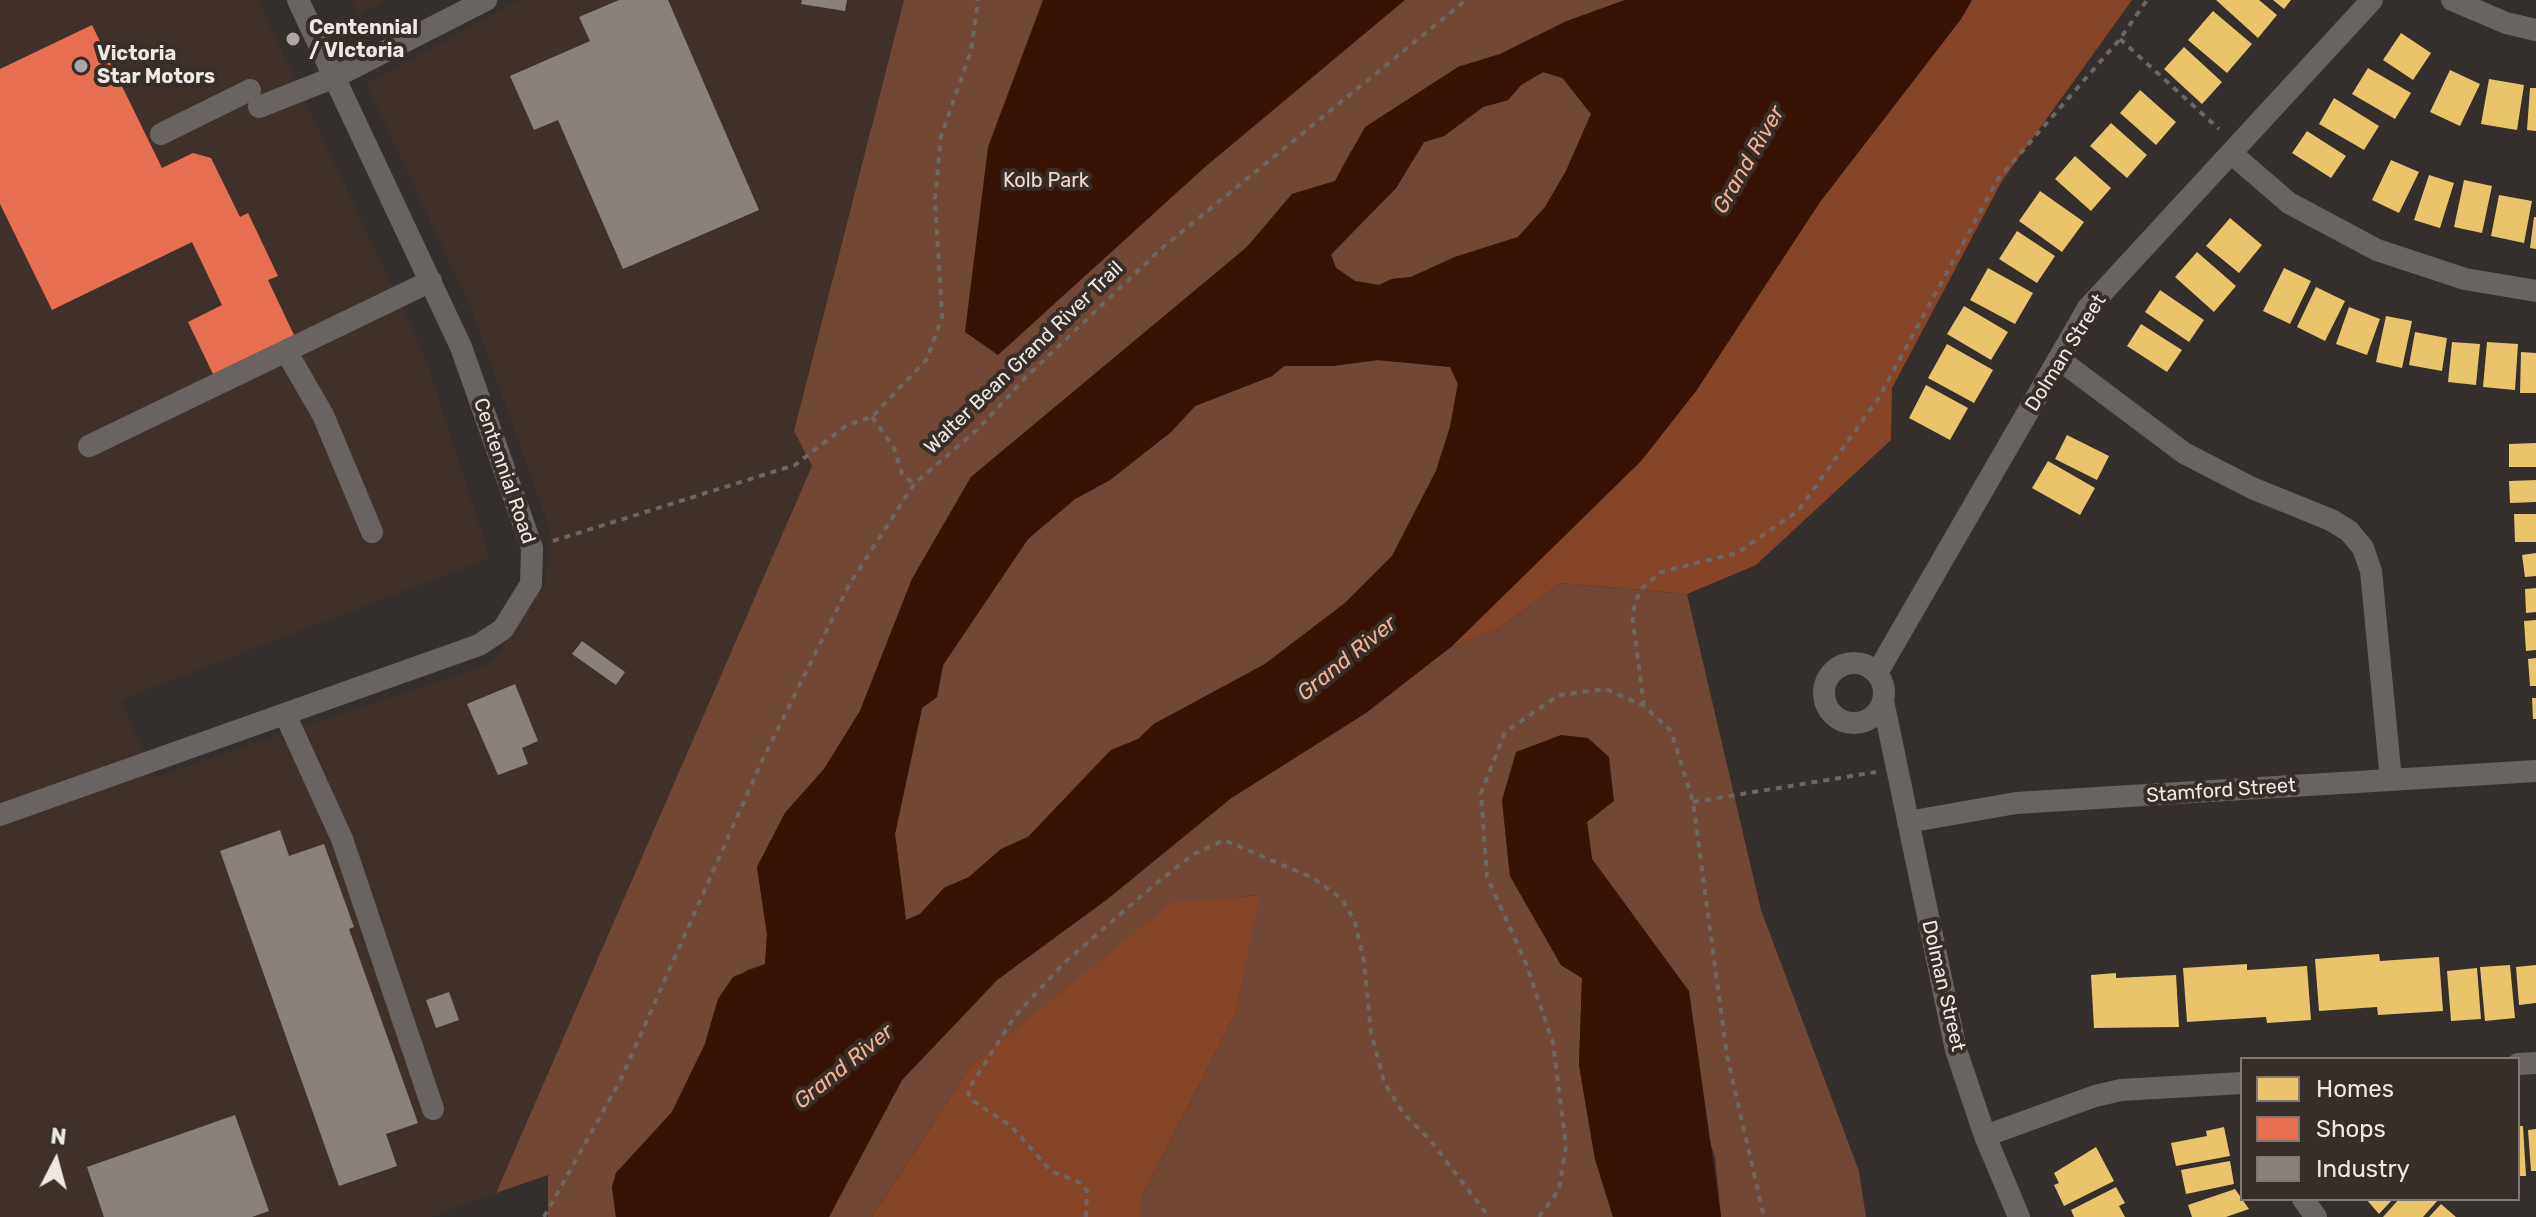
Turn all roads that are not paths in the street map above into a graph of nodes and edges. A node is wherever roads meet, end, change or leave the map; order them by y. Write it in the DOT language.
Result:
graph roads {
  1 [pos="298,0"];
  2 [pos="486,0"];
  3 [pos="2372,0"];
  4 [pos="2452,0"];
  5 [pos="2536,30"];
  6 [pos="335,77"];
  7 [pos="161,134"];
  8 [pos="2231,153"];
  9 [pos="431,281"];
  10 [pos="2536,291"];
  11 [pos="286,351"];
  12 [pos="2060,360"];
  13 [pos="89,446"];
  14 [pos="372,532"];
  15 [pos="1877,673"];
  16 [pos="1883,701"];
  17 [pos="285,714"];
  18 [pos="2536,771"];
  19 [pos="2391,780"];
  20 [pos="0,815"];
  21 [pos="1908,822"];
  22 [pos="2240,1083"];
  23 [pos="433,1109"];
  24 [pos="1985,1136"];
  25 [pos="2019,1217"];
  1 -- 6 [label="street, Centennial Road"];
  2 -- 6 [label="street"];
  3 -- 8 [label="street, Dolman Street"];
  4 -- 5 [label="street"];
  6 -- 7 [label="street"];
  6 -- 9 [label="street, Centennial Road"];
  8 -- 10 [label="street"];
  8 -- 12 [label="street, Dolman Street"];
  9 -- 11 [label="street"];
  9 -- 17 [label="street, Centennial Road"];
  11 -- 13 [label="street"];
  11 -- 14 [label="street"];
  12 -- 15 [label="street, Dolman Street"];
  12 -- 19 [label="street"];
  15 -- 16 [label="street, Dolman Street"];
  15 -- 16 [label="street"];
  16 -- 21 [label="street, Dolman Street"];
  17 -- 20 [label="street, Centennial Road"];
  17 -- 23 [label="street"];
  18 -- 19 [label="street, Stamford Street"];
  19 -- 21 [label="street, Stamford Street"];
  21 -- 24 [label="street, Dolman Street"];
  22 -- 24 [label="street"];
  24 -- 25 [label="street, Dolman Street"];
}
